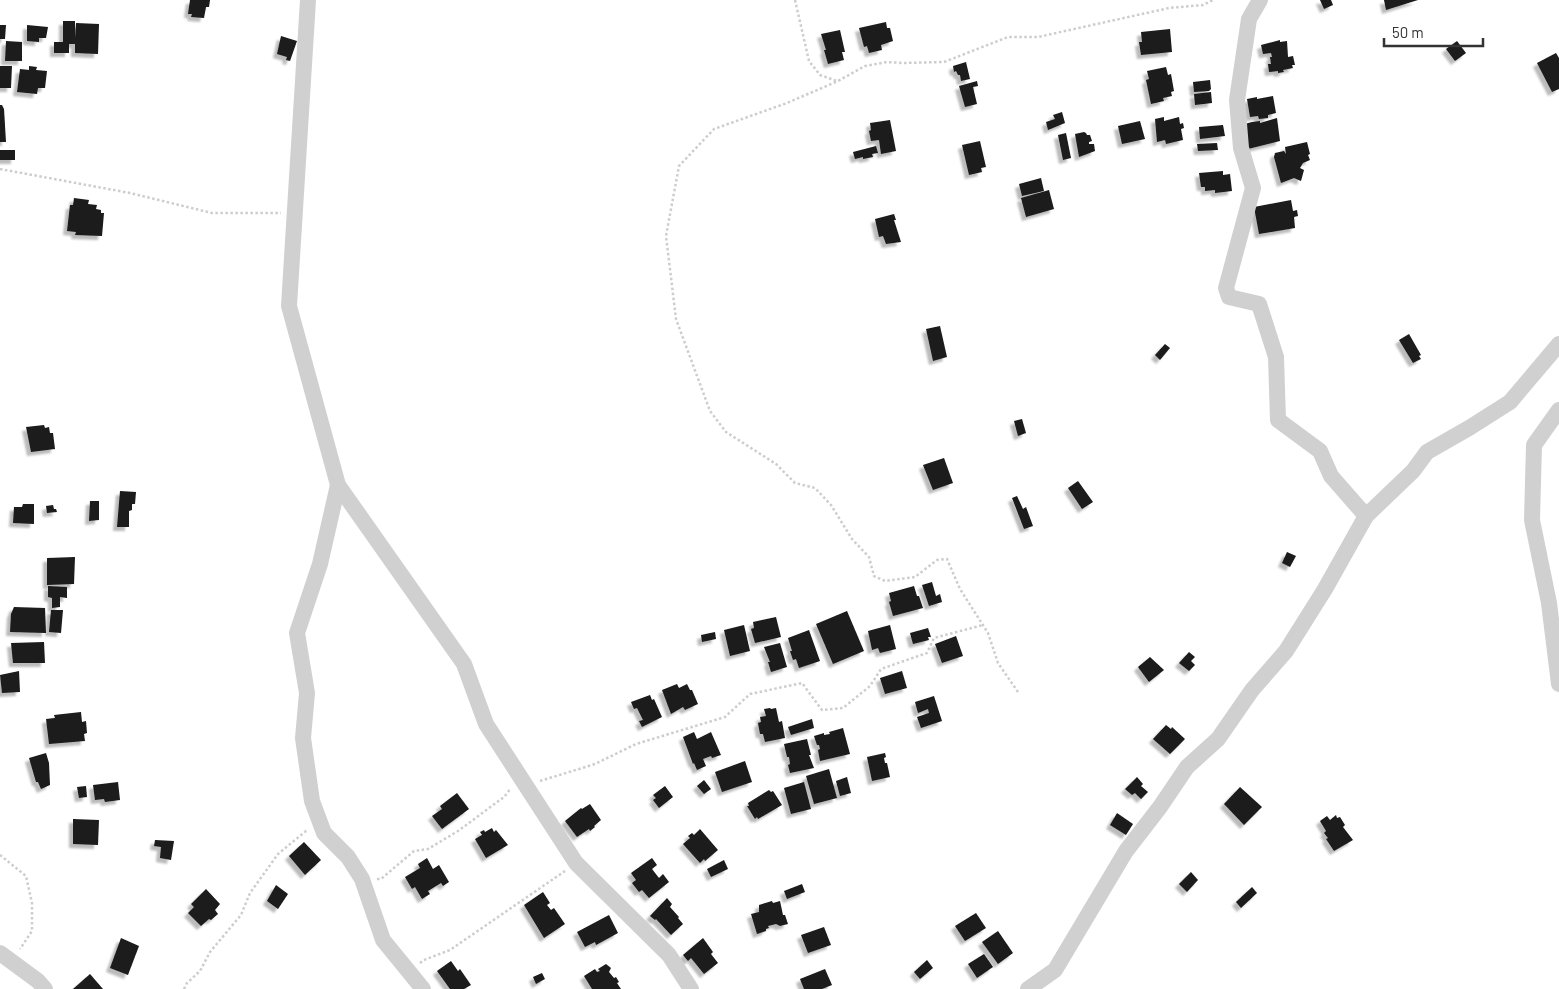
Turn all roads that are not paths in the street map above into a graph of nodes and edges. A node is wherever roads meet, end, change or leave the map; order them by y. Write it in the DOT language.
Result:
graph roads {
  1 [pos="308,0"];
  2 [pos="1260,0"];
  3 [pos="1559,344"];
  4 [pos="1559,410"];
  5 [pos="338,485"];
  6 [pos="1366,516"];
  7 [pos="1559,684"];
  8 [pos="6,957"];
  9 [pos="45,989"];
  10 [pos="423,989"];
  11 [pos="691,989"];
  12 [pos="1028,989"];
  1 -- 5 [label="street"];
  2 -- 6 [label="street"];
  3 -- 6 [label="street"];
  4 -- 7 [label="street"];
  5 -- 10 [label="street"];
  5 -- 11 [label="street"];
  6 -- 12 [label="street"];
  8 -- 9 [label="street"];
}
